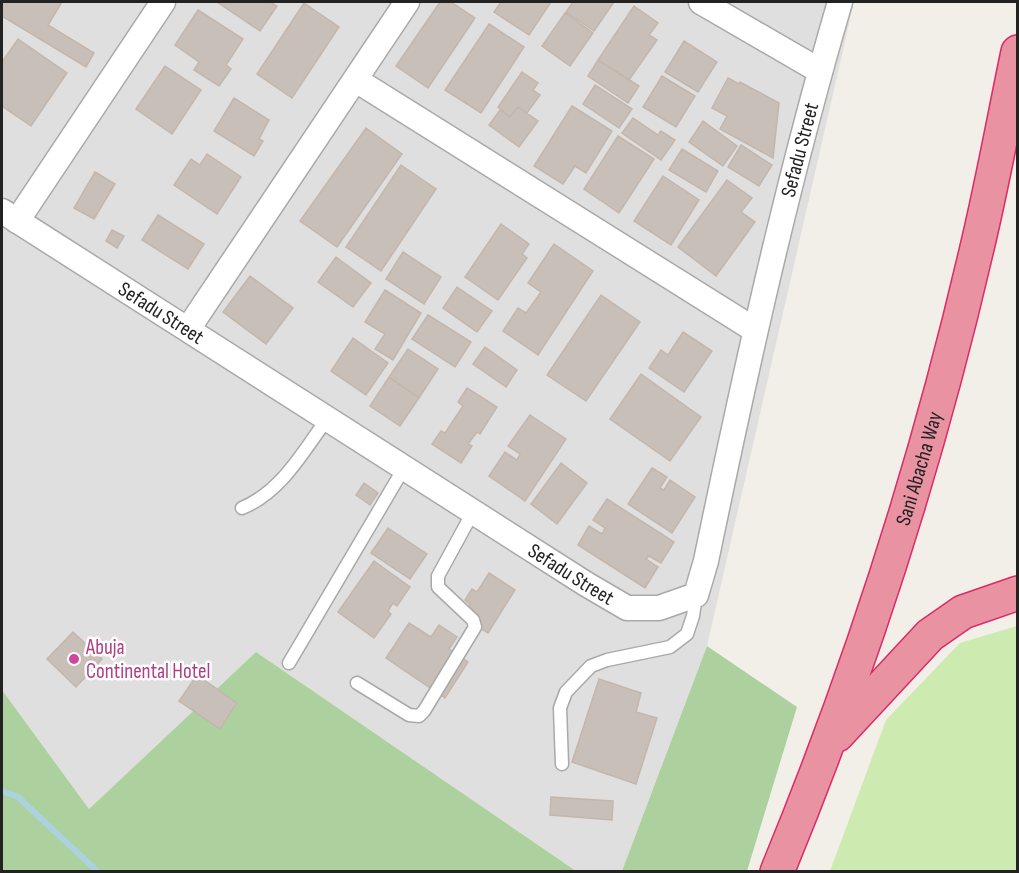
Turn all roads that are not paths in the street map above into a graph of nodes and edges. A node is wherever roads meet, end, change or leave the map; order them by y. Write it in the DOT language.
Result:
graph roads {
  1 [pos="163,2"];
  2 [pos="407,2"];
  3 [pos="701,2"];
  4 [pos="840,2"];
  5 [pos="1017,52"];
  6 [pos="820,71"];
  7 [pos="356,80"];
  8 [pos="9,216"];
  9 [pos="188,329"];
  10 [pos="755,330"];
  11 [pos="327,419"];
  12 [pos="404,468"];
  13 [pos="242,508"];
  14 [pos="473,512"];
  15 [pos="1017,593"];
  16 [pos="696,595"];
  17 [pos="289,663"];
  18 [pos="357,684"];
  19 [pos="825,748"];
  20 [pos="562,764"];
  21 [pos="777,872"];
  1 -- 8 [label="street"];
  2 -- 7 [label="street"];
  3 -- 6 [label="street"];
  4 -- 6 [label="street, Sefadu Street"];
  5 -- 19 [label="highway, Sani Abacha Way"];
  6 -- 10 [label="street, Sefadu Street"];
  7 -- 9 [label="street"];
  7 -- 10 [label="street"];
  8 -- 9 [label="street, Sefadu Street"];
  9 -- 11 [label="street, Sefadu Street"];
  10 -- 16 [label="street, Sefadu Street"];
  11 -- 12 [label="street, Sefadu Street"];
  11 -- 13 [label="lane"];
  12 -- 14 [label="street, Sefadu Street"];
  12 -- 17 [label="lane"];
  14 -- 16 [label="street, Sefadu Street"];
  14 -- 18 [label="lane"];
  15 -- 19 [label="highway"];
  16 -- 20 [label="lane"];
  19 -- 21 [label="highway, Sani Abacha Way"];
}
